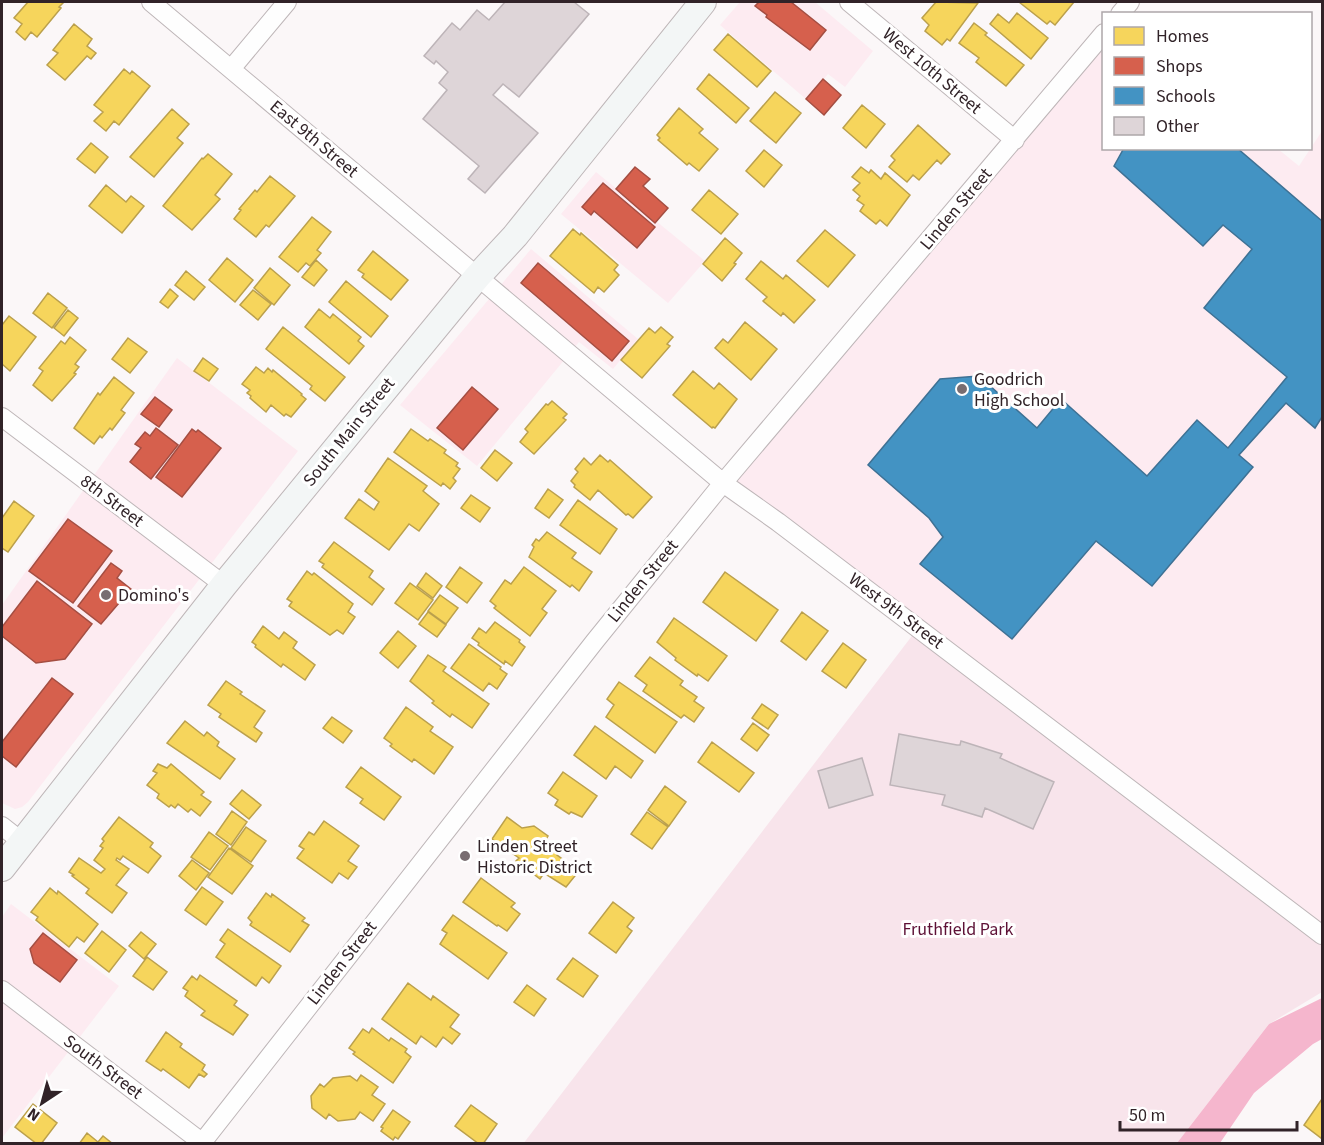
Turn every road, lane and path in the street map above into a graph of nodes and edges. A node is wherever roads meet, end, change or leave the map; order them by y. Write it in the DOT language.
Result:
graph roads {
  1 [pos="151,2"];
  2 [pos="287,2"];
  3 [pos="703,2"];
  4 [pos="849,2"];
  5 [pos="1102,35"];
  6 [pos="231,69"];
  7 [pos="1015,140"];
  8 [pos="477,277"];
  9 [pos="2,417"];
  10 [pos="723,483"];
  11 [pos="224,585"];
  12 [pos="11,833"];
  13 [pos="2,868"];
  14 [pos="1323,934"];
  15 [pos="2,990"];
  16 [pos="202,1143"];
  1 -- 6 [label="street, East 9th Street"];
  2 -- 6 [label="street"];
  3 -- 8 [label="main road, South Main Street"];
  4 -- 7 [label="street, West 10th Street"];
  5 -- 7 [label="street, Linden Street"];
  6 -- 8 [label="street, East 9th Street"];
  7 -- 10 [label="street, Linden Street"];
  8 -- 10 [label="street, West 9th Street"];
  8 -- 11 [label="main road, South Main Street"];
  9 -- 11 [label="street, 8th Street"];
  10 -- 14 [label="street, West 9th Street"];
  10 -- 16 [label="street, Linden Street"];
  11 -- 12 [label="main road, South Main Street"];
  12 -- 13 [label="main road, South Main Street"];
  15 -- 16 [label="street, South Street"];
}
